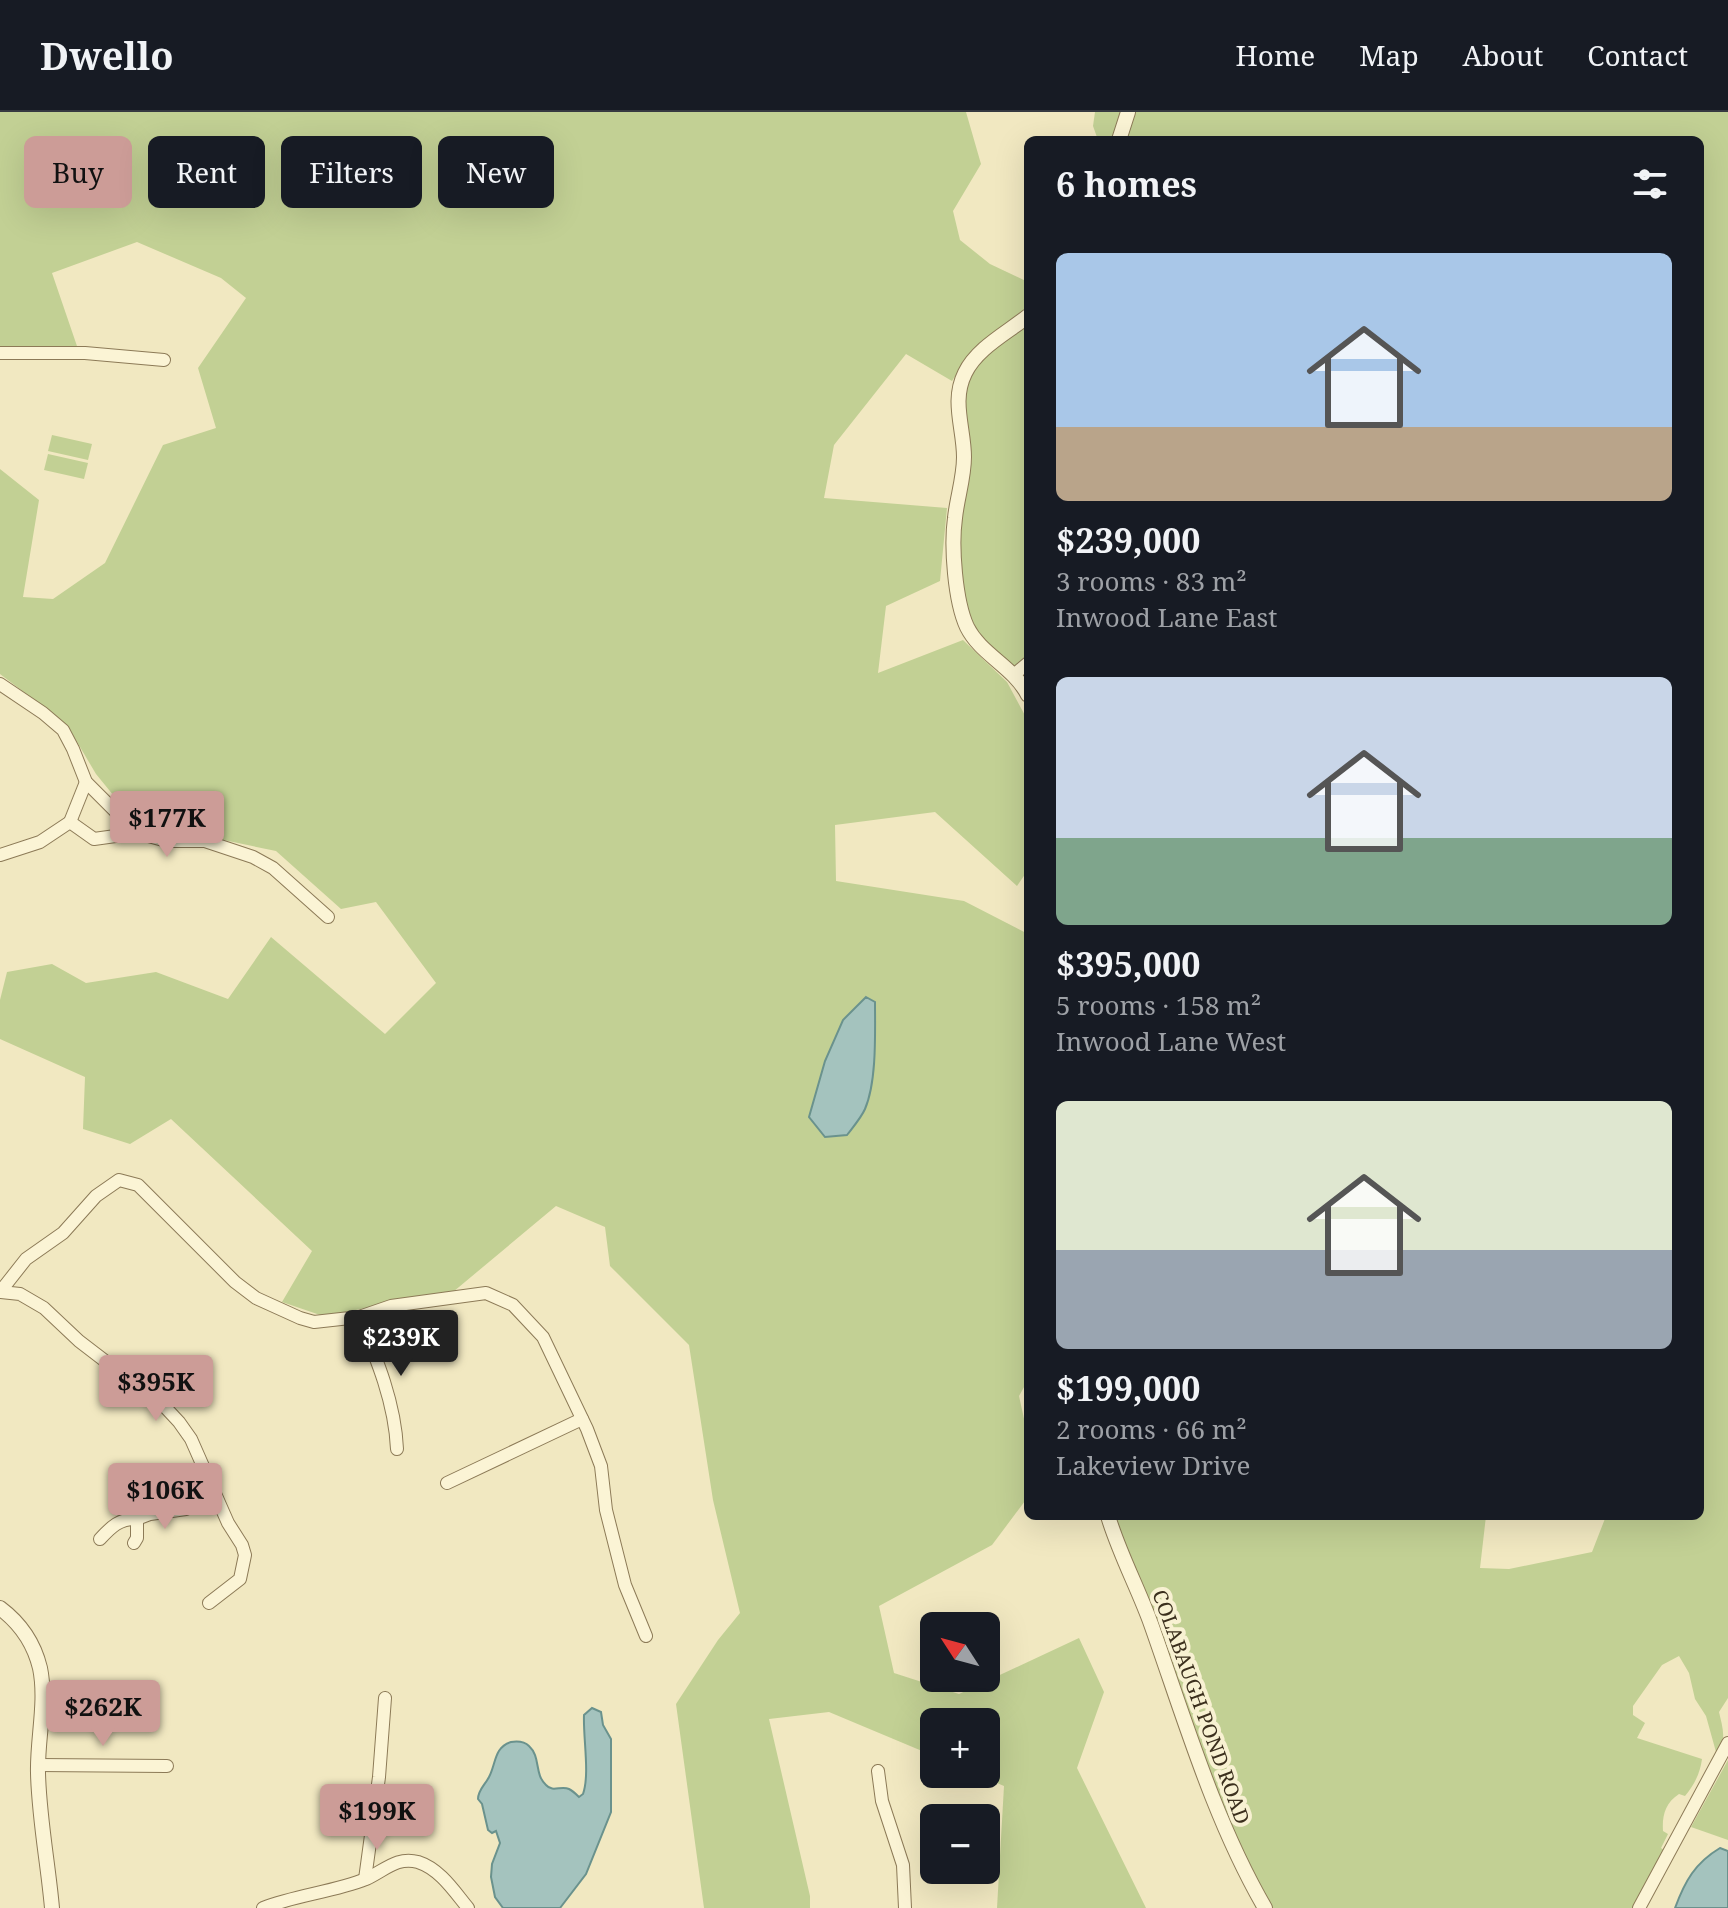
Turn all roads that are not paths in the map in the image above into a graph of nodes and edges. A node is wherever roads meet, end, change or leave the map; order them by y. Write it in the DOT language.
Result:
graph roads {
  1 [pos="1128,112"];
  2 [pos="1120,136"];
  3 [pos="1024,319"];
  4 [pos="0,353"];
  5 [pos="164,360"];
  6 [pos="1024,666"];
  7 [pos="1015,674"];
  8 [pos="0,684"];
  9 [pos="1024,689"];
  10 [pos="86,782"];
  11 [pos="70,822"];
  12 [pos="137,833"];
  13 [pos="0,855"];
  14 [pos="328,917"];
  15 [pos="0,1292"];
  16 [pos="359,1317"];
  17 [pos="582,1419"];
  18 [pos="397,1449"];
  19 [pos="447,1483"];
  20 [pos="216,1498"];
  21 [pos="137,1519"];
  22 [pos="1110,1520"];
  23 [pos="100,1539"];
  24 [pos="134,1543"];
  25 [pos="209,1603"];
  26 [pos="0,1608"];
  27 [pos="646,1636"];
  28 [pos="385,1698"];
  29 [pos="1728,1743"];
  30 [pos="38,1765"];
  31 [pos="167,1766"];
  32 [pos="878,1771"];
  33 [pos="365,1879"];
  34 [pos="52,1908"];
  35 [pos="263,1908"];
  36 [pos="468,1908"];
  37 [pos="905,1908"];
  38 [pos="1265,1908"];
  39 [pos="1639,1908"];
  1 -- 2 [label="street"];
  3 -- 7 [label="street"];
  4 -- 5 [label="street"];
  6 -- 7 [label="street"];
  7 -- 9 [label="street"];
  8 -- 10 [label="street"];
  10 -- 11 [label="street"];
  10 -- 12 [label="street"];
  11 -- 12 [label="street"];
  11 -- 13 [label="street"];
  12 -- 14 [label="street"];
  15 -- 16 [label="street"];
  15 -- 20 [label="street"];
  16 -- 17 [label="street"];
  16 -- 18 [label="street"];
  17 -- 19 [label="street"];
  17 -- 27 [label="street"];
  20 -- 21 [label="street"];
  20 -- 25 [label="street"];
  21 -- 23 [label="street"];
  21 -- 24 [label="street"];
  22 -- 38 [label="street, COLABAUGH POND ROAD"];
  26 -- 30 [label="street"];
  28 -- 33 [label="street"];
  29 -- 39 [label="street"];
  30 -- 31 [label="street"];
  30 -- 34 [label="street"];
  32 -- 37 [label="street"];
  33 -- 35 [label="street"];
  33 -- 36 [label="street"];
}
